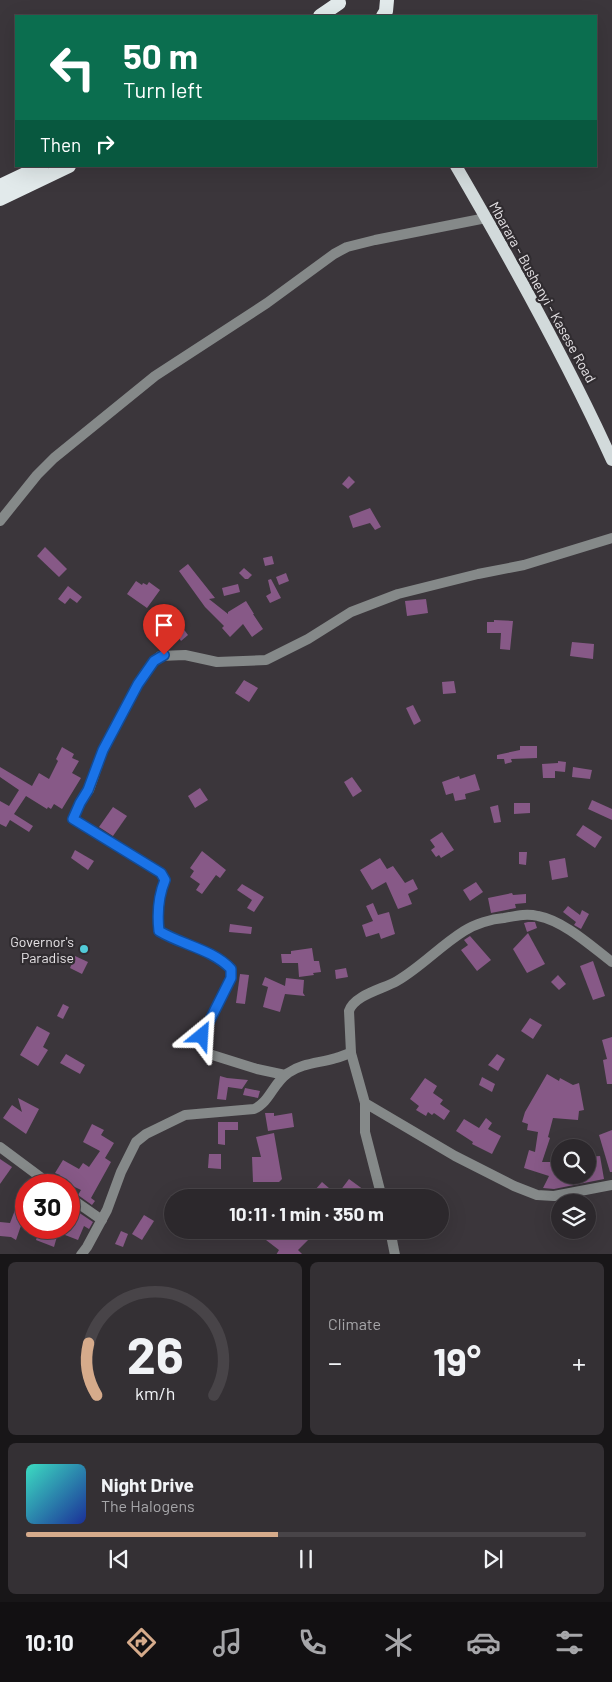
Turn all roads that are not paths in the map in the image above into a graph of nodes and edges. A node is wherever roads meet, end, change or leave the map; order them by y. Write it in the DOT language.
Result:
graph roads {
  1 [pos="340,6"];
  2 [pos="322,15"];
  3 [pos="40,167"];
  4 [pos="67,167"];
  5 [pos="457,167"];
  6 [pos="0,186"];
  7 [pos="0,199"];
  8 [pos="486,218"];
  9 [pos="612,460"];
  10 [pos="0,521"];
  11 [pos="612,538"];
  12 [pos="612,962"];
  13 [pos="351,1053"];
  14 [pos="285,1075"];
  15 [pos="365,1104"];
  16 [pos="0,1147"];
  17 [pos="36,1174"];
  18 [pos="612,1185"];
  19 [pos="380,1189"];
  20 [pos="80,1205"];
  21 [pos="102,1220"];
  22 [pos="392,1239"];
  23 [pos="80,1254"];
  24 [pos="395,1254"];
  1 -- 2 [label="highway"];
  3 -- 6 [label="highway"];
  4 -- 7 [label="highway"];
  5 -- 8 [label="main road, Mbarara - Bushenyi - Kasese Road"];
  8 -- 9 [label="main road, Mbarara - Bushenyi - Kasese Road"];
  8 -- 10 [label="street"];
  11 -- 14 [label="street"];
  12 -- 13 [label="street"];
  13 -- 14 [label="street"];
  13 -- 15 [label="street"];
  14 -- 21 [label="street"];
  15 -- 18 [label="street"];
  15 -- 19 [label="street"];
  16 -- 17 [label="street"];
  20 -- 21 [label="street"];
  21 -- 23 [label="street"];
  22 -- 24 [label="street"];
}
